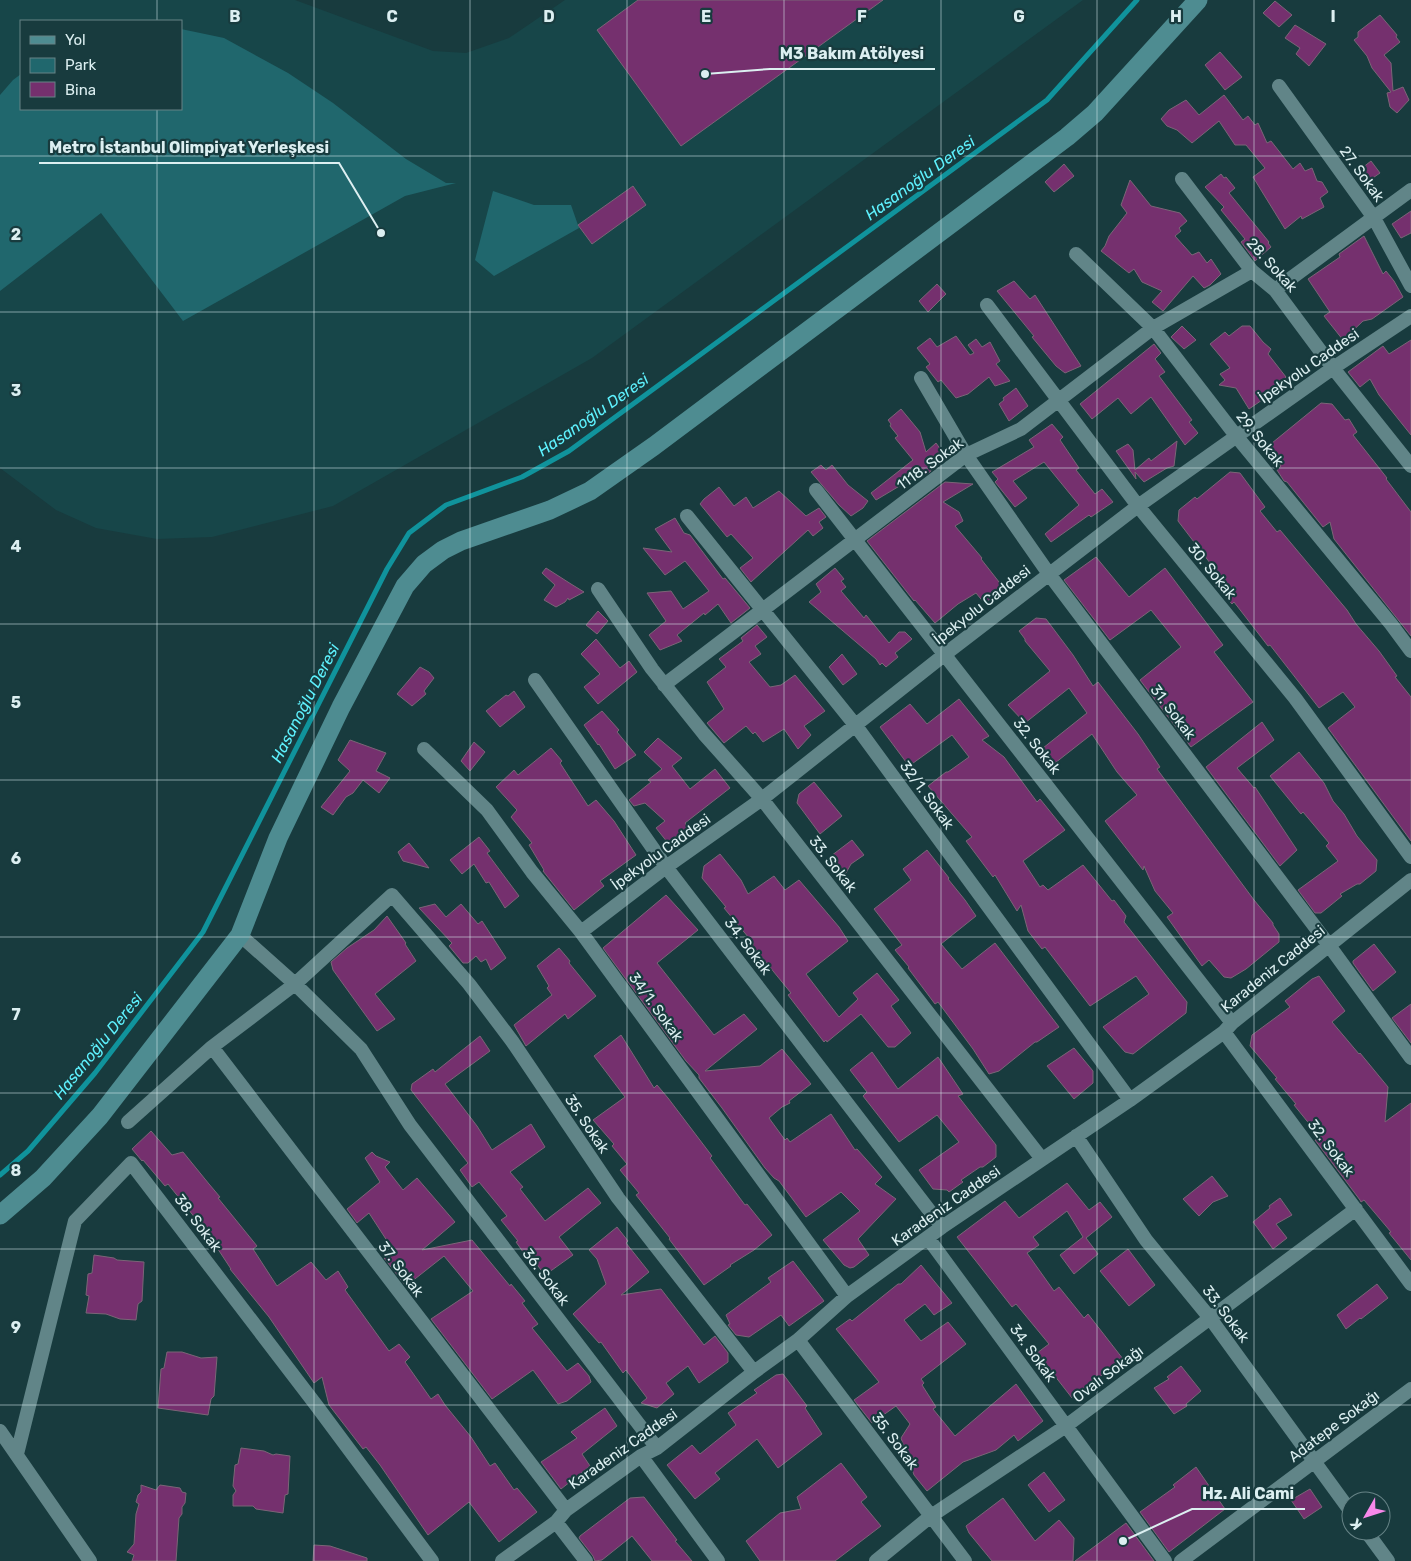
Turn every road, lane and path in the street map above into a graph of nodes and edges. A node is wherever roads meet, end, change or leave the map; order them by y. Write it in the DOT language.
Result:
graph roads {
  1 [pos="1198,0"];
  2 [pos="1279,86"];
  3 [pos="1182,180"];
  4 [pos="1411,190"];
  5 [pos="1374,218"];
  6 [pos="1076,254"];
  7 [pos="1252,271"];
  8 [pos="1411,286"];
  9 [pos="1275,290"];
  10 [pos="987,305"];
  11 [pos="1411,316"];
  12 [pos="1153,328"];
  13 [pos="1334,368"];
  14 [pos="921,378"];
  15 [pos="1058,401"];
  16 [pos="1237,437"];
  17 [pos="966,455"];
  18 [pos="1411,466"];
  19 [pos="816,490"];
  20 [pos="1138,506"];
  21 [pos="687,516"];
  22 [pos="856,539"];
  23 [pos="1048,574"];
  24 [pos="598,589"];
  25 [pos="763,610"];
  26 [pos="1411,652"];
  27 [pos="944,655"];
  28 [pos="534,680"];
  29 [pos="664,684"];
  30 [pos="856,726"];
  31 [pos="424,749"];
  32 [pos="762,799"];
  33 [pos="1411,857"];
  34 [pos="666,867"];
  35 [pos="1411,880"];
  36 [pos="581,932"];
  37 [pos="240,935"];
  38 [pos="1328,944"];
  39 [pos="295,984"];
  40 [pos="1228,1027"];
  41 [pos="212,1047"];
  42 [pos="1411,1058"];
  43 [pos="1130,1100"];
  44 [pos="128,1122"];
  45 [pos="1076,1136"];
  46 [pos="1042,1159"];
  47 [pos="1356,1209"];
  48 [pos="0,1215"];
  49 [pos="942,1227"];
  50 [pos="928,1238"];
  51 [pos="1411,1284"];
  52 [pos="847,1296"];
  53 [pos="1210,1318"];
  54 [pos="798,1340"];
  55 [pos="754,1372"];
  56 [pos="1411,1388"];
  57 [pos="1066,1426"];
  58 [pos="0,1431"];
  59 [pos="657,1448"];
  60 [pos="17,1454"];
  61 [pos="641,1456"];
  62 [pos="1313,1462"];
  63 [pos="1341,1499"];
  64 [pos="566,1510"];
  65 [pos="931,1516"];
  66 [pos="556,1522"];
  67 [pos="1373,1541"];
  68 [pos="90,1561"];
  69 [pos="432,1561"];
  70 [pos="502,1561"];
  71 [pos="586,1561"];
  72 [pos="718,1561"];
  73 [pos="876,1561"];
  74 [pos="964,1561"];
  75 [pos="1165,1561"];
  76 [pos="1181,1561"];
  77 [pos="1388,1561"];
  1 -- 37 [label="street"];
  2 -- 5 [label="street, 27. Sokak"];
  3 -- 7 [label="street, 28. Sokak"];
  4 -- 5 [label="street"];
  5 -- 8 [label="street, 27. Sokak"];
  5 -- 9 [label="street"];
  6 -- 12 [label="street, 29. Sokak"];
  7 -- 9 [label="street, 28. Sokak"];
  7 -- 12 [label="street, 1118. Sokak"];
  9 -- 13 [label="street, 28. Sokak"];
  10 -- 15 [label="street, 30. Sokak"];
  11 -- 13 [label="street, İpekyolu Caddesi"];
  12 -- 15 [label="street, 1118. Sokak"];
  12 -- 16 [label="street, 29. Sokak"];
  13 -- 16 [label="street, İpekyolu Caddesi"];
  13 -- 18 [label="street, 28. Sokak"];
  14 -- 17 [label="street, 31. Sokak"];
  15 -- 17 [label="street, 1118. Sokak"];
  15 -- 20 [label="street, 30. Sokak"];
  16 -- 20 [label="street, İpekyolu Caddesi"];
  16 -- 26 [label="street, 29. Sokak"];
  17 -- 22 [label="street, 1118. Sokak"];
  17 -- 23 [label="street, 31. Sokak"];
  19 -- 22 [label="street, 32. Sokak"];
  20 -- 23 [label="street, İpekyolu Caddesi"];
  20 -- 33 [label="street, 30. Sokak"];
  21 -- 25 [label="street, 32/1. Sokak"];
  22 -- 25 [label="street, 1118. Sokak"];
  22 -- 27 [label="street, 32. Sokak"];
  23 -- 27 [label="street, İpekyolu Caddesi"];
  23 -- 38 [label="street, 31. Sokak"];
  24 -- 29 [label="street, 33. Sokak"];
  25 -- 29 [label="street, 1118. Sokak"];
  25 -- 30 [label="street, 32/1. Sokak"];
  27 -- 30 [label="street, İpekyolu Caddesi"];
  27 -- 40 [label="street, 32. Sokak"];
  28 -- 34 [label="street, 34. Sokak"];
  29 -- 32 [label="street, 33. Sokak"];
  30 -- 32 [label="street, İpekyolu Caddesi"];
  30 -- 43 [label="street, 32/1. Sokak"];
  31 -- 36 [label="street, 34/1. Sokak"];
  32 -- 34 [label="street, İpekyolu Caddesi"];
  32 -- 46 [label="street, 33. Sokak"];
  34 -- 36 [label="street, İpekyolu Caddesi"];
  34 -- 49 [label="street, 34. Sokak"];
  35 -- 38 [label="street, Karadeniz Caddesi"];
  36 -- 52 [label="street, 34/1. Sokak"];
  37 -- 39 [label="street, 36. Sokak"];
  37 -- 48 [label="street"];
  38 -- 40 [label="street, Karadeniz Caddesi"];
  38 -- 42 [label="street, 31. Sokak"];
  39 -- 41 [label="street"];
  39 -- 55 [label="street, 35. Sokak"];
  39 -- 59 [label="street, 36. Sokak"];
  40 -- 43 [label="street, Karadeniz Caddesi"];
  40 -- 47 [label="street, 32. Sokak"];
  41 -- 44 [label="street"];
  41 -- 64 [label="street, 37. Sokak"];
  43 -- 45 [label="street, Karadeniz Caddesi"];
  45 -- 46 [label="street, Karadeniz Caddesi"];
  45 -- 53 [label="street, 33. Sokak"];
  46 -- 49 [label="street, Karadeniz Caddesi"];
  47 -- 51 [label="street, 32. Sokak"];
  47 -- 53 [label="street, Ovalı Sokağı"];
  49 -- 50 [label="street, Karadeniz Caddesi"];
  50 -- 52 [label="street, Karadeniz Caddesi"];
  50 -- 57 [label="street, 34. Sokak"];
  52 -- 54 [label="street, Karadeniz Caddesi"];
  53 -- 57 [label="street, Ovalı Sokağı"];
  53 -- 62 [label="street, 33. Sokak"];
  54 -- 55 [label="street, Karadeniz Caddesi"];
  54 -- 65 [label="street, 35. Sokak"];
  55 -- 59 [label="street, Karadeniz Caddesi"];
  56 -- 62 [label="street, Adatepe Sokağı"];
  57 -- 65 [label="street, Ovalı Sokağı"];
  57 -- 75 [label="street, 34. Sokak"];
  58 -- 60 [label="street"];
  59 -- 61 [label="street, Karadeniz Caddesi"];
  60 -- 68 [label="street"];
  60 -- 69 [label="street, 38. Sokak"];
  61 -- 64 [label="street, Karadeniz Caddesi"];
  61 -- 72 [label="street"];
  62 -- 63 [label="street, 33. Sokak"];
  62 -- 76 [label="street, Adatepe Sokağı"];
  64 -- 66 [label="street, Karadeniz Caddesi"];
  65 -- 73 [label="street, Ovalı Sokağı"];
  65 -- 74 [label="street, 35. Sokak"];
  66 -- 70 [label="street, Karadeniz Caddesi"];
  66 -- 71 [label="street"];
  67 -- 77 [label="street"];
}
